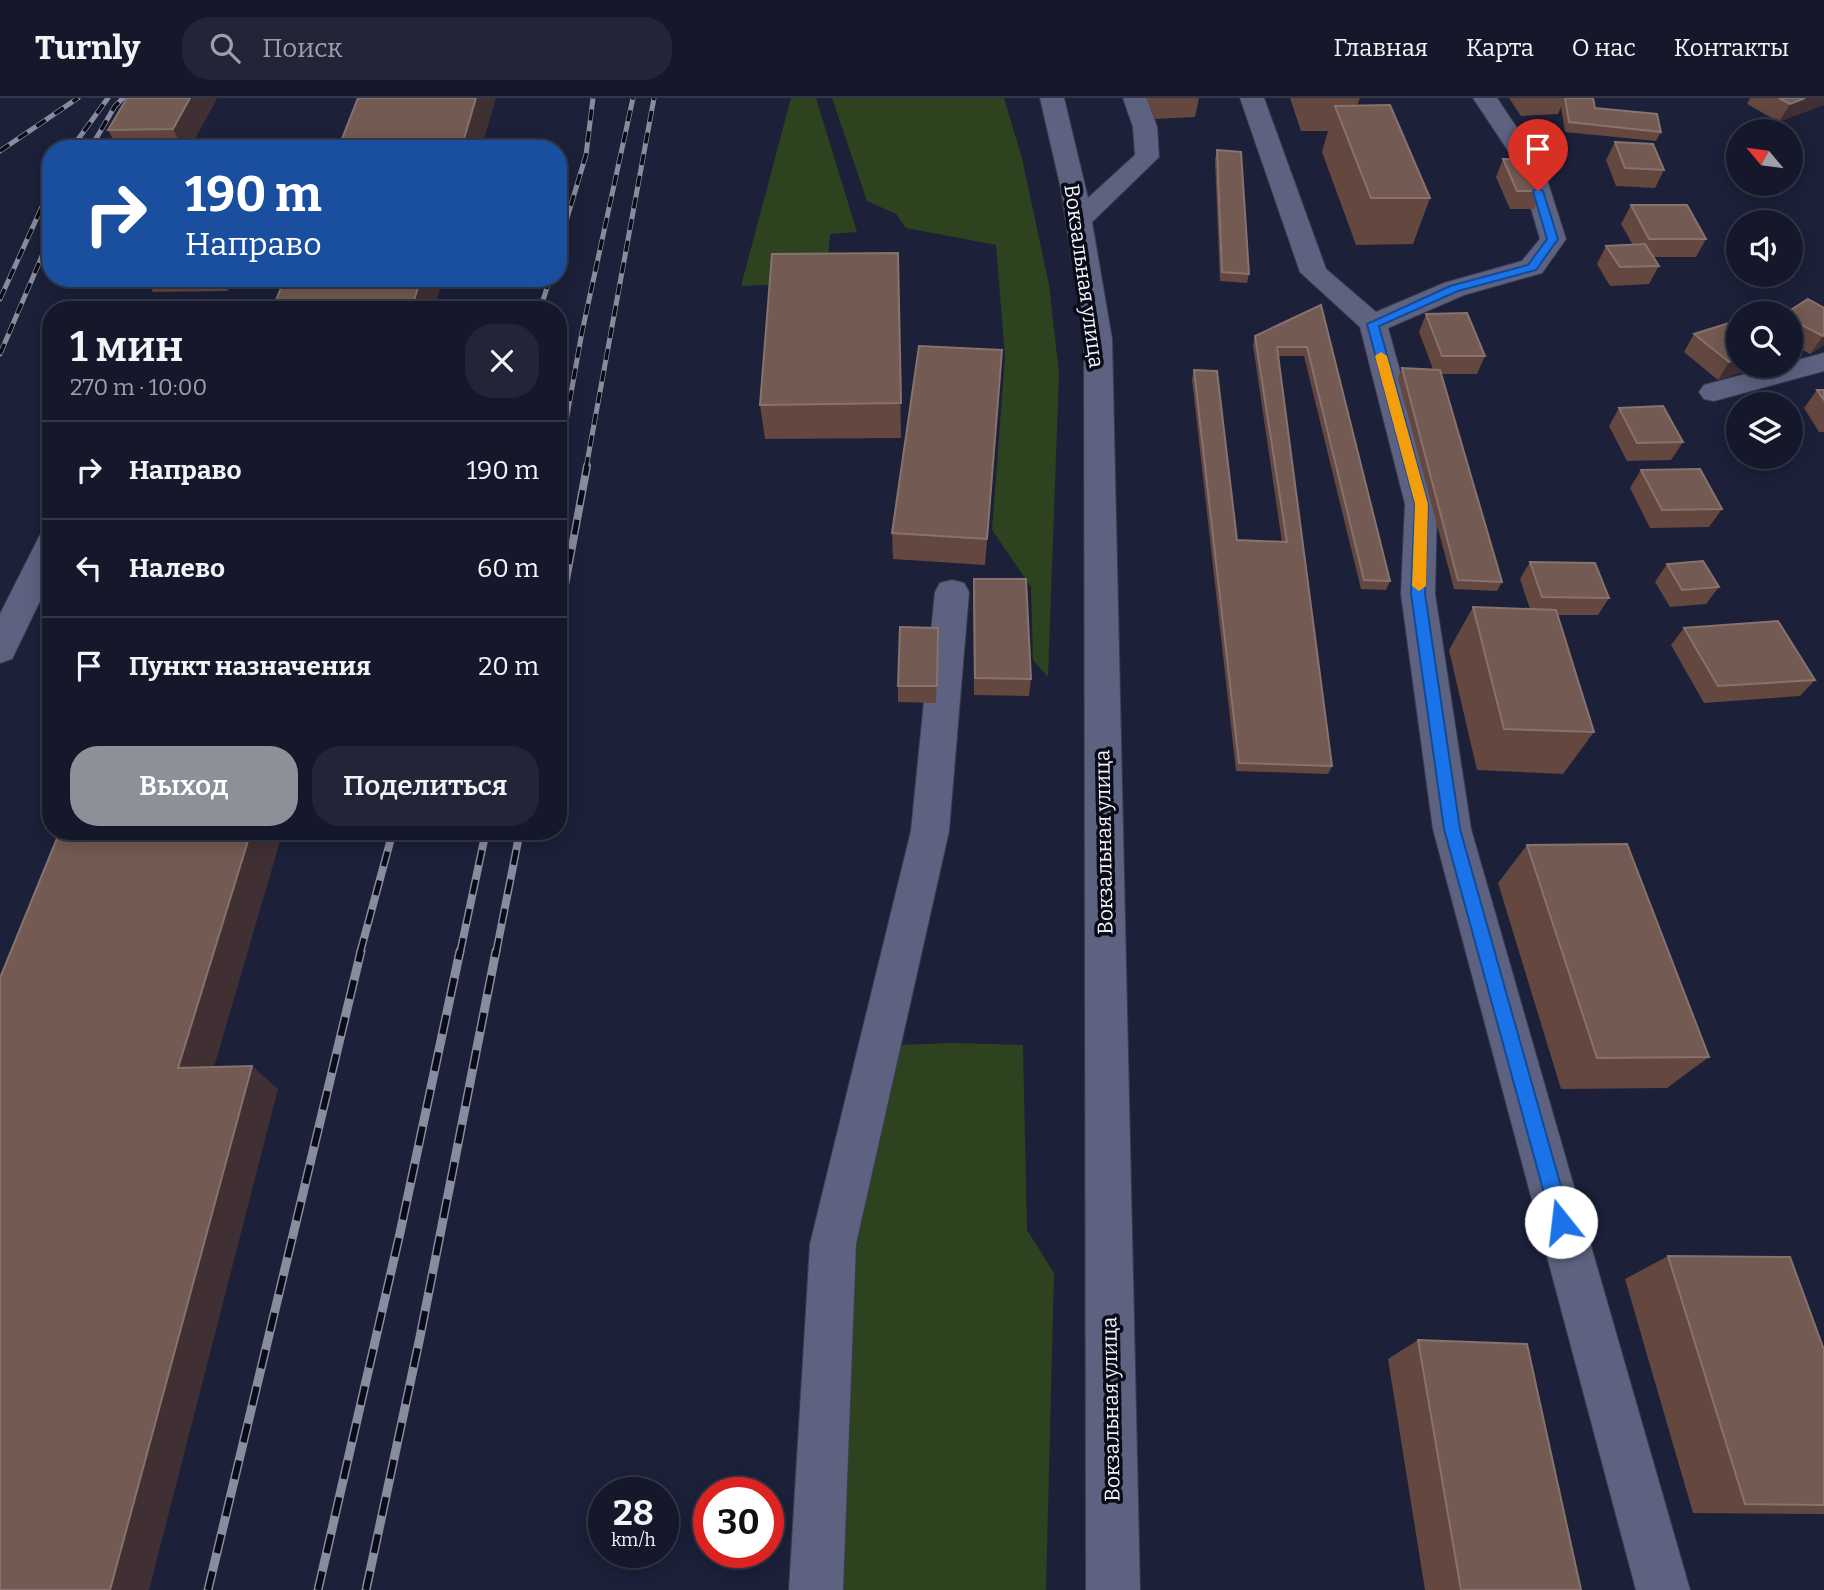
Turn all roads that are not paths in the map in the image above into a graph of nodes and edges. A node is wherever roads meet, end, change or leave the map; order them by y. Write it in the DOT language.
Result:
graph roads {
  1 [pos="1052,98"];
  2 [pos="1135,98"];
  3 [pos="1252,98"];
  4 [pos="1485,98"];
  5 [pos="1079,220"];
  6 [pos="1373,324"];
  7 [pos="1824,362"];
  8 [pos="1714,392"];
  9 [pos="42,562"];
  10 [pos="952,592"];
  11 [pos="0,650"];
  12 [pos="816,1590"];
  13 [pos="1113,1590"];
  14 [pos="1663,1590"];
  1 -- 5 [label="street, Вокзальная улица"];
  2 -- 5 [label="street"];
  3 -- 6 [label="street"];
  4 -- 6 [label="street"];
  5 -- 13 [label="street, Вокзальная улица"];
  6 -- 14 [label="street"];
  7 -- 8 [label="street"];
  9 -- 11 [label="street"];
  10 -- 12 [label="street"];
}
